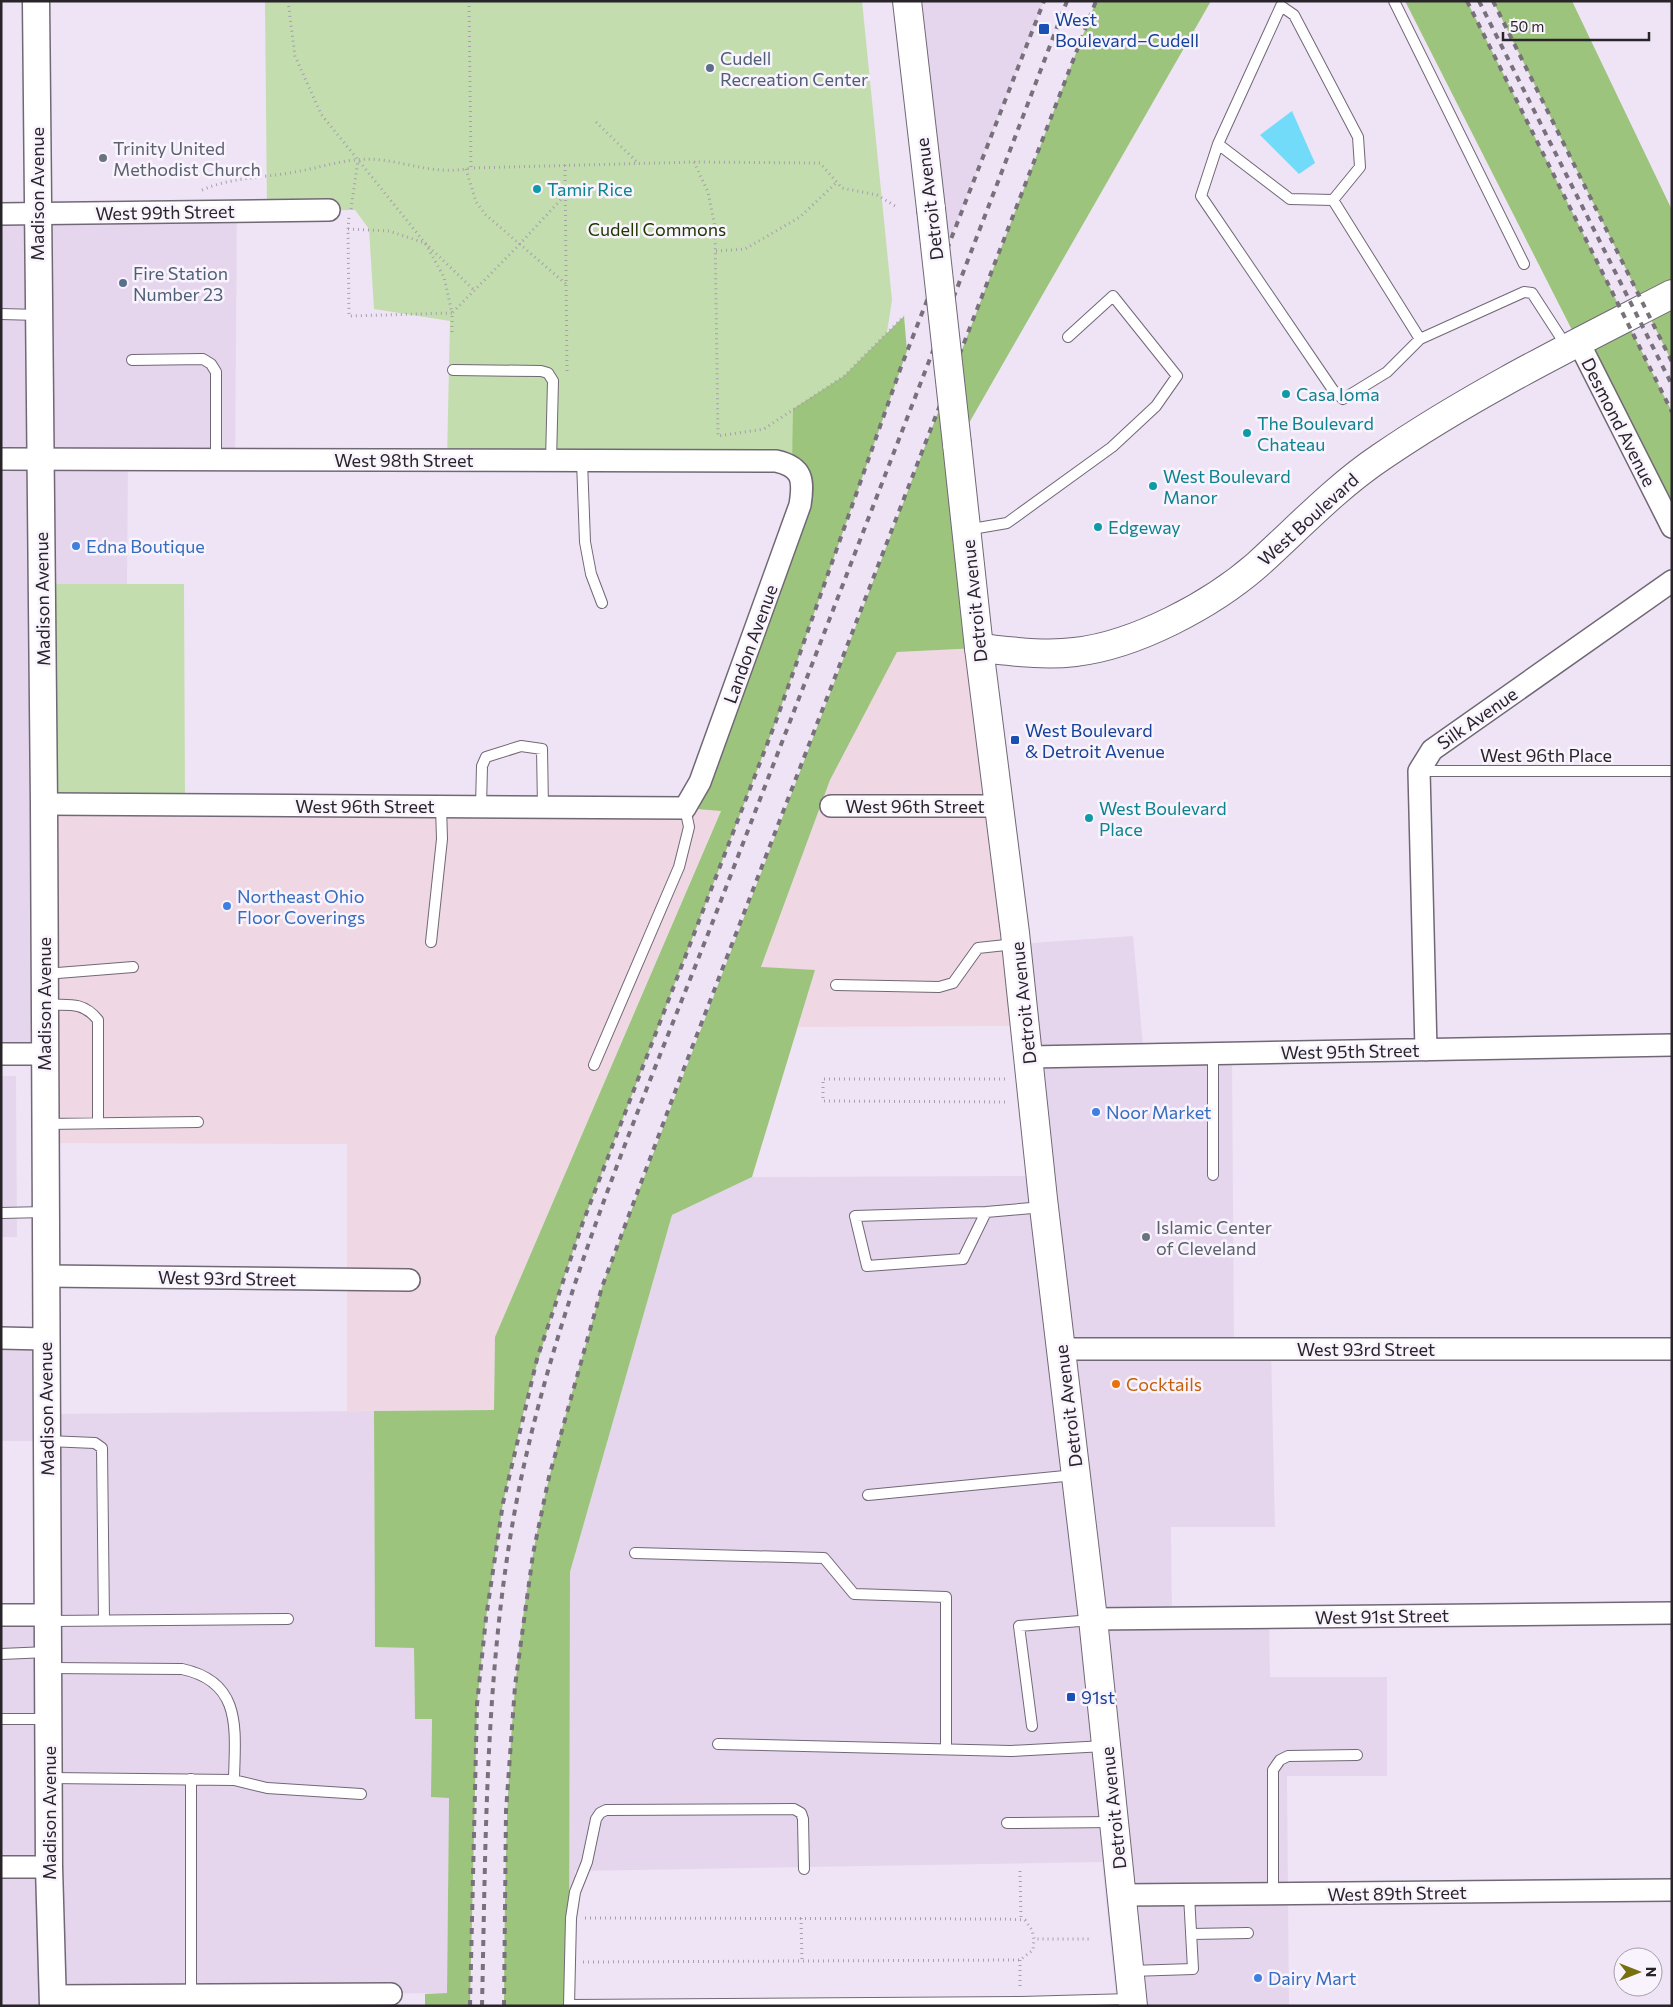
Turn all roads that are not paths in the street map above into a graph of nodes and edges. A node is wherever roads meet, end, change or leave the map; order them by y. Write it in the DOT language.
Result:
graph roads {
  1 [pos="36,1"];
  2 [pos="907,1"];
  3 [pos="1394,1"];
  4 [pos="1282,4"];
  5 [pos="1218,144"];
  6 [pos="1333,200"];
  7 [pos="329,210"];
  8 [pos="1,214"];
  9 [pos="37,214"];
  10 [pos="1524,264"];
  11 [pos="1672,294"];
  12 [pos="1,314"];
  13 [pos="38,315"];
  14 [pos="1068,337"];
  15 [pos="1420,339"];
  16 [pos="1573,346"];
  17 [pos="132,360"];
  18 [pos="453,370"];
  19 [pos="1,459"];
  20 [pos="40,460"];
  21 [pos="216,460"];
  22 [pos="551,461"];
  23 [pos="582,461"];
  24 [pos="800,475"];
  25 [pos="1672,527"];
  26 [pos="966,530"];
  27 [pos="1672,581"];
  28 [pos="602,603"];
  29 [pos="978,648"];
  30 [pos="1419,771"];
  31 [pos="1672,771"];
  32 [pos="44,804"];
  33 [pos="831,806"];
  34 [pos="999,806"];
  35 [pos="441,807"];
  36 [pos="481,807"];
  37 [pos="543,807"];
  38 [pos="685,808"];
  39 [pos="431,942"];
  40 [pos="1016,944"];
  41 [pos="132,967"];
  42 [pos="44,974"];
  43 [pos="836,985"];
  44 [pos="44,1005"];
  45 [pos="1672,1045"];
  46 [pos="1426,1050"];
  47 [pos="1,1054"];
  48 [pos="44,1054"];
  49 [pos="1213,1054"];
  50 [pos="1029,1057"];
  51 [pos="594,1065"];
  52 [pos="98,1122"];
  53 [pos="198,1122"];
  54 [pos="44,1124"];
  55 [pos="1213,1175"];
  56 [pos="1044,1207"];
  57 [pos="45,1212"];
  58 [pos="986,1212"];
  59 [pos="1,1213"];
  60 [pos="45,1276"];
  61 [pos="409,1280"];
  62 [pos="1,1338"];
  63 [pos="45,1339"];
  64 [pos="1061,1349"];
  65 [pos="1672,1349"];
  66 [pos="46,1441"];
  67 [pos="1076,1475"];
  68 [pos="868,1495"];
  69 [pos="636,1553"];
  70 [pos="1672,1613"];
  71 [pos="1,1615"];
  72 [pos="49,1618"];
  73 [pos="288,1619"];
  74 [pos="1093,1620"];
  75 [pos="104,1621"];
  76 [pos="1,1654"];
  77 [pos="49,1660"];
  78 [pos="1,1719"];
  79 [pos="49,1719"];
  80 [pos="1032,1726"];
  81 [pos="718,1744"];
  82 [pos="1106,1746"];
  83 [pos="946,1749"];
  84 [pos="1357,1755"];
  85 [pos="49,1778"];
  86 [pos="195,1779"];
  87 [pos="234,1780"];
  88 [pos="360,1794"];
  89 [pos="1114,1822"];
  90 [pos="1006,1823"];
  91 [pos="1,1867"];
  92 [pos="49,1867"];
  93 [pos="804,1869"];
  94 [pos="1672,1890"];
  95 [pos="1273,1894"];
  96 [pos="1122,1895"];
  97 [pos="1189,1895"];
  98 [pos="1248,1933"];
  99 [pos="1191,1934"];
  100 [pos="1129,1971"];
  101 [pos="390,1994"];
  102 [pos="191,1995"];
  103 [pos="53,2001"];
  104 [pos="1132,2002"];
  105 [pos="569,2005"];
  1 -- 9 [label="street, Madison Avenue"];
  2 -- 26 [label="main road, Detroit Avenue, bridge"];
  3 -- 10 [label="lane"];
  4 -- 5 [label="lane"];
  4 -- 6 [label="lane"];
  5 -- 6 [label="lane"];
  5 -- 15 [label="lane"];
  6 -- 15 [label="lane"];
  7 -- 9 [label="street, West 99th Street"];
  8 -- 9 [label="street, West 99th Street"];
  9 -- 13 [label="street, Madison Avenue"];
  11 -- 16 [label="main road, West Boulevard"];
  12 -- 13 [label="lane"];
  13 -- 20 [label="street, Madison Avenue"];
  14 -- 26 [label="lane"];
  15 -- 16 [label="lane"];
  16 -- 25 [label="street, Desmond Avenue"];
  16 -- 29 [label="main road, West Boulevard"];
  17 -- 21 [label="lane"];
  18 -- 22 [label="lane"];
  19 -- 20 [label="street, West 98th Street"];
  20 -- 21 [label="street, West 98th Street"];
  20 -- 32 [label="street, Madison Avenue"];
  21 -- 22 [label="street, West 98th Street"];
  22 -- 23 [label="street, West 98th Street"];
  23 -- 24 [label="street, West 98th Street"];
  23 -- 28 [label="lane"];
  24 -- 38 [label="street, Landon Avenue"];
  26 -- 29 [label="main road, Detroit Avenue"];
  27 -- 30 [label="street, Silk Avenue"];
  29 -- 34 [label="main road, Detroit Avenue"];
  30 -- 31 [label="lane, West 96th Place"];
  30 -- 46 [label="street"];
  32 -- 35 [label="street, West 96th Street"];
  32 -- 42 [label="street, Madison Avenue"];
  33 -- 34 [label="street, West 96th Street"];
  34 -- 40 [label="main road, Detroit Avenue"];
  35 -- 36 [label="street, West 96th Street"];
  35 -- 39 [label="lane"];
  36 -- 37 [label="street, West 96th Street"];
  36 -- 37 [label="lane"];
  37 -- 38 [label="street, West 96th Street"];
  38 -- 51 [label="lane"];
  40 -- 43 [label="lane"];
  40 -- 50 [label="main road, Detroit Avenue"];
  41 -- 42 [label="lane"];
  42 -- 44 [label="street, Madison Avenue"];
  44 -- 48 [label="street, Madison Avenue"];
  44 -- 52 [label="lane"];
  45 -- 46 [label="street, West 95th Street"];
  46 -- 49 [label="street, West 95th Street"];
  47 -- 48 [label="street"];
  48 -- 54 [label="street, Madison Avenue"];
  49 -- 50 [label="street, West 95th Street"];
  49 -- 55 [label="lane"];
  50 -- 56 [label="main road, Detroit Avenue"];
  52 -- 53 [label="lane"];
  52 -- 54 [label="lane"];
  54 -- 57 [label="street, Madison Avenue"];
  56 -- 58 [label="lane"];
  56 -- 64 [label="main road, Detroit Avenue"];
  57 -- 59 [label="lane"];
  57 -- 60 [label="street, Madison Avenue"];
  58 -- 58 [label="lane"];
  60 -- 61 [label="street, West 93rd Street"];
  60 -- 63 [label="street, Madison Avenue"];
  62 -- 63 [label="street"];
  63 -- 66 [label="street, Madison Avenue"];
  64 -- 65 [label="street, West 93rd Street"];
  64 -- 67 [label="main road, Detroit Avenue"];
  66 -- 72 [label="street, Madison Avenue"];
  66 -- 75 [label="lane"];
  67 -- 68 [label="lane"];
  67 -- 74 [label="main road, Detroit Avenue"];
  69 -- 83 [label="lane"];
  70 -- 74 [label="street, West 91st Street"];
  71 -- 72 [label="street"];
  72 -- 75 [label="lane"];
  72 -- 77 [label="street, Madison Avenue"];
  73 -- 75 [label="lane"];
  74 -- 80 [label="lane"];
  74 -- 82 [label="main road, Detroit Avenue"];
  76 -- 77 [label="lane"];
  77 -- 79 [label="street, Madison Avenue"];
  77 -- 87 [label="lane"];
  78 -- 79 [label="lane"];
  79 -- 85 [label="street, Madison Avenue"];
  81 -- 83 [label="lane"];
  82 -- 83 [label="lane"];
  82 -- 89 [label="main road, Detroit Avenue"];
  84 -- 95 [label="lane"];
  85 -- 86 [label="lane"];
  85 -- 92 [label="street, Madison Avenue"];
  86 -- 87 [label="lane"];
  86 -- 102 [label="lane"];
  87 -- 88 [label="lane"];
  89 -- 90 [label="lane"];
  89 -- 96 [label="main road, Detroit Avenue"];
  91 -- 92 [label="street"];
  92 -- 103 [label="street, Madison Avenue"];
  93 -- 105 [label="lane"];
  94 -- 95 [label="street, West 89th Street"];
  95 -- 97 [label="street, West 89th Street"];
  96 -- 97 [label="street, West 89th Street"];
  96 -- 100 [label="main road, Detroit Avenue"];
  97 -- 99 [label="lane"];
  98 -- 99 [label="lane"];
  99 -- 100 [label="lane"];
  100 -- 104 [label="main road, Detroit Avenue"];
  101 -- 102 [label="street"];
  102 -- 103 [label="street"];
  104 -- 105 [label="lane"];
}
